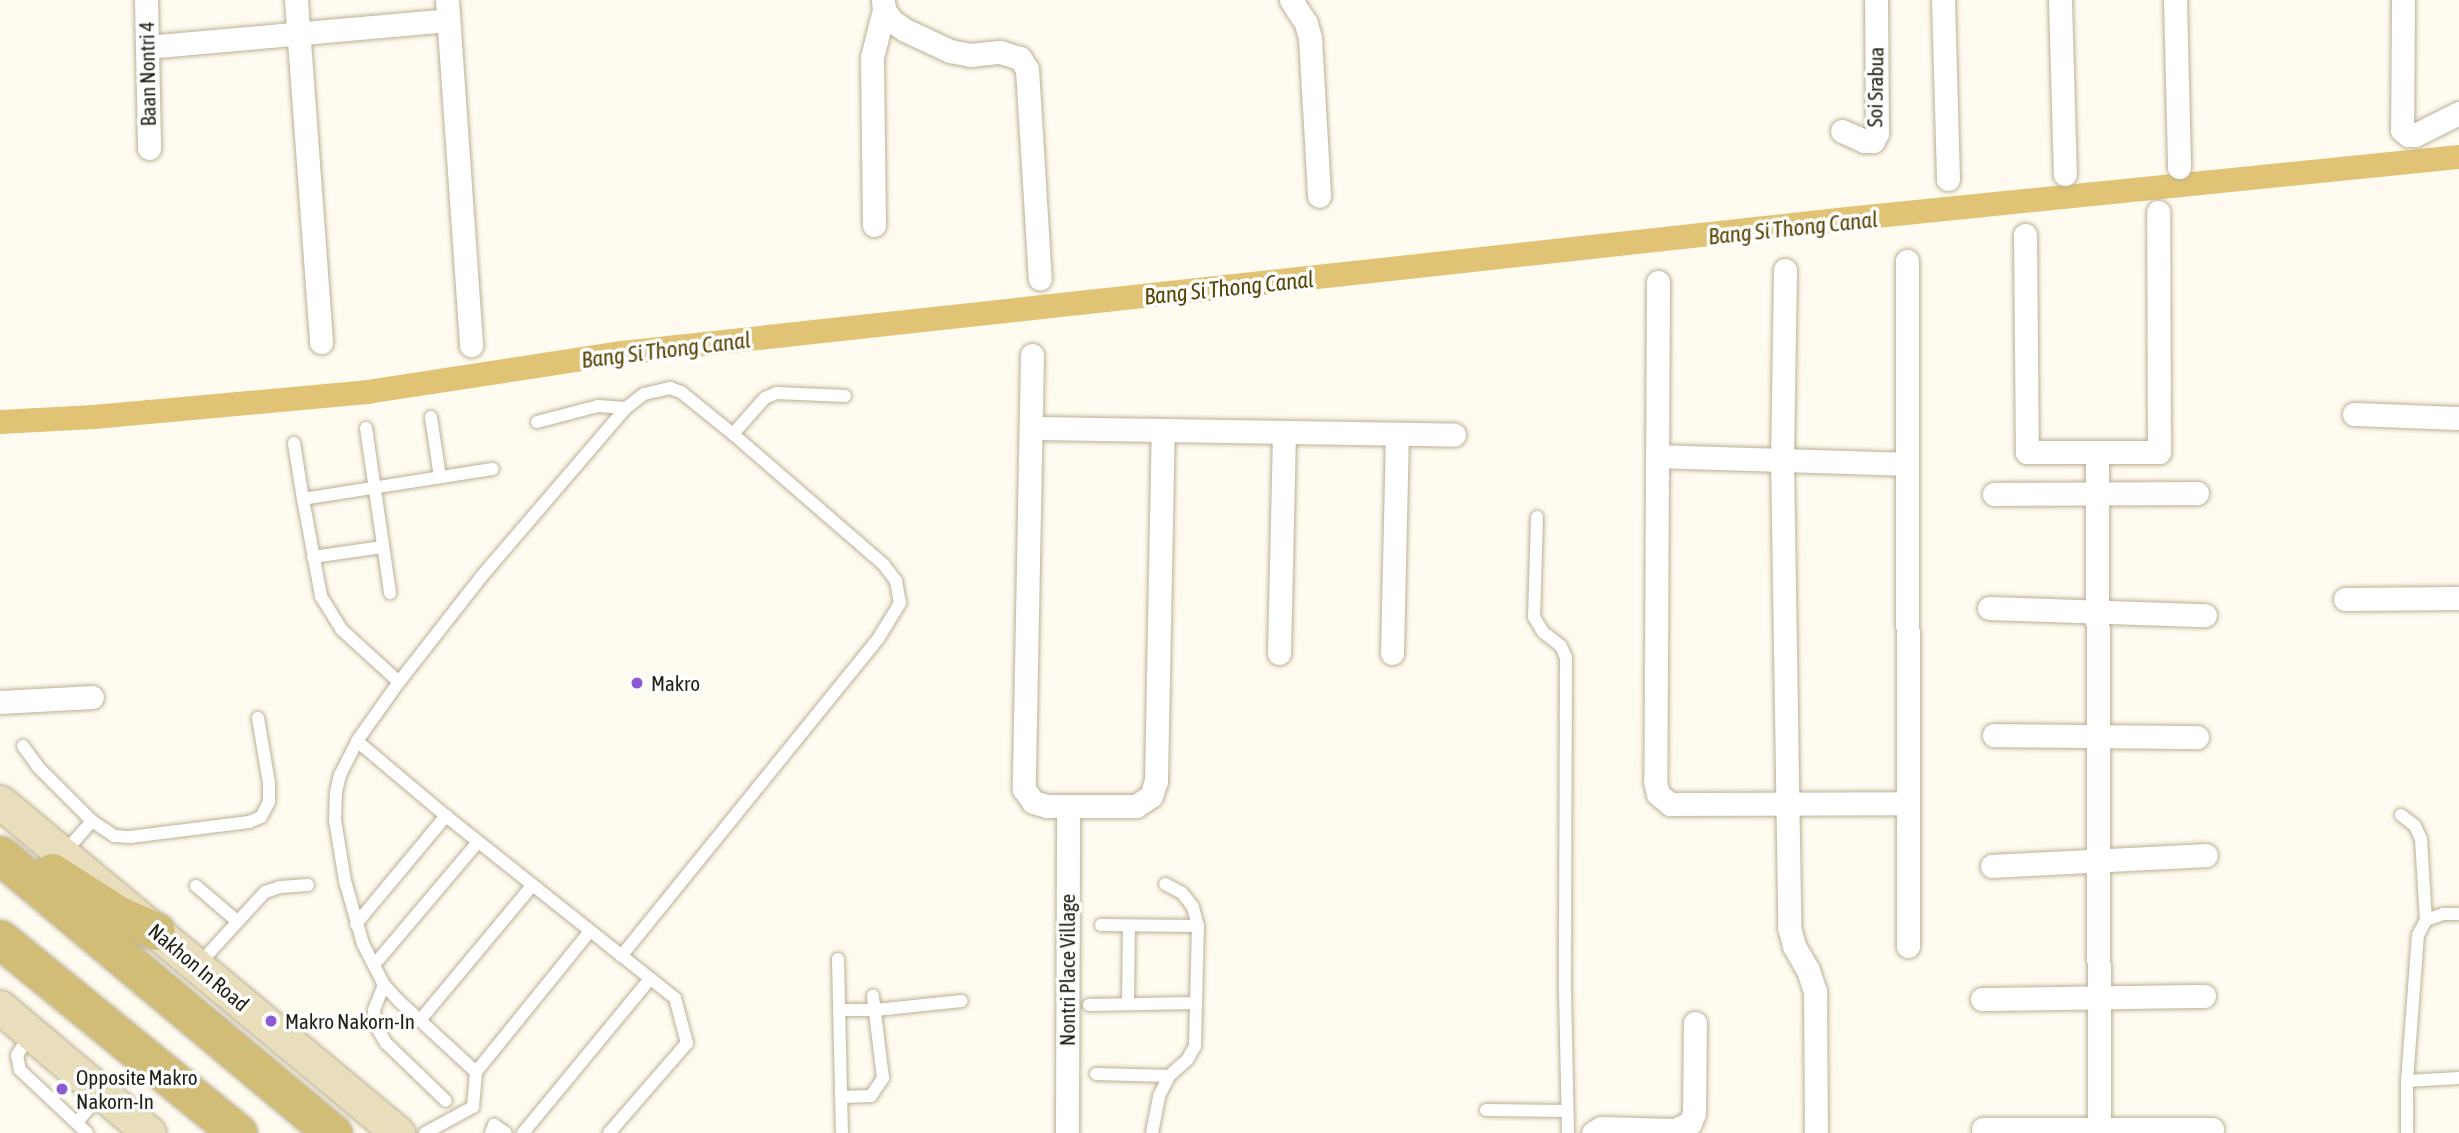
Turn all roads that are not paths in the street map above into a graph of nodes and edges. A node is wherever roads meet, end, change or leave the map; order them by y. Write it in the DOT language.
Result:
graph roads {
  1 [pos="146,0"];
  2 [pos="296,0"];
  3 [pos="1291,0"];
  4 [pos="1876,0"];
  5 [pos="1943,0"];
  6 [pos="2060,0"];
  7 [pos="2175,0"];
  8 [pos="2403,0"];
  9 [pos="884,5"];
  10 [pos="448,10"];
  11 [pos="298,35"];
  12 [pos="147,47"];
  13 [pos="2459,113"];
  14 [pos="1842,131"];
  15 [pos="149,148"];
  16 [pos="2179,167"];
  17 [pos="2064,174"];
  18 [pos="1948,179"];
  19 [pos="1319,196"];
  20 [pos="2158,212"];
  21 [pos="874,225"];
  22 [pos="2025,235"];
  23 [pos="1907,261"];
  24 [pos="1785,270"];
  25 [pos="1040,279"];
  26 [pos="1658,282"];
  27 [pos="321,342"];
  28 [pos="471,345"];
  29 [pos="1032,355"];
  30 [pos="845,396"];
  31 [pos="626,408"];
  32 [pos="2354,414"];
  33 [pos="431,417"];
  34 [pos="2459,418"];
  35 [pos="537,422"];
  36 [pos="366,428"];
  37 [pos="1031,428"];
  38 [pos="1163,430"];
  39 [pos="1284,432"];
  40 [pos="733,434"];
  41 [pos="1397,434"];
  42 [pos="1454,435"];
  43 [pos="294,443"];
  44 [pos="2097,452"];
  45 [pos="1658,456"];
  46 [pos="1782,458"];
  47 [pos="1907,464"];
  48 [pos="493,469"];
  49 [pos="440,477"];
  50 [pos="375,487"];
  51 [pos="2097,493"];
  52 [pos="2197,493"];
  53 [pos="1994,494"];
  54 [pos="303,499"];
  55 [pos="1537,517"];
  56 [pos="382,547"];
  57 [pos="313,557"];
  58 [pos="390,593"];
  59 [pos="2459,598"];
  60 [pos="2345,599"];
  61 [pos="1989,608"];
  62 [pos="2097,611"];
  63 [pos="2205,615"];
  64 [pos="1279,653"];
  65 [pos="1392,653"];
  66 [pos="399,682"];
  67 [pos="92,697"];
  68 [pos="0,702"];
  69 [pos="258,718"];
  70 [pos="1994,735"];
  71 [pos="2098,735"];
  72 [pos="2197,737"];
  73 [pos="357,741"];
  74 [pos="23,746"];
  75 [pos="0,802"];
  76 [pos="1908,803"];
  77 [pos="1788,804"];
  78 [pos="1068,806"];
  79 [pos="2401,815"];
  80 [pos="446,816"];
  81 [pos="92,821"];
  82 [pos="0,841"];
  83 [pos="478,842"];
  84 [pos="64,853"];
  85 [pos="0,855"];
  86 [pos="2206,855"];
  87 [pos="2098,860"];
  88 [pos="1992,866"];
  89 [pos="1165,884"];
  90 [pos="196,886"];
  91 [pos="308,886"];
  92 [pos="532,886"];
  93 [pos="2459,914"];
  94 [pos="2426,920"];
  95 [pos="237,921"];
  96 [pos="356,924"];
  97 [pos="1101,925"];
  98 [pos="1129,926"];
  99 [pos="1198,926"];
  100 [pos="156,931"];
  101 [pos="590,931"];
  102 [pos="0,939"];
  103 [pos="1908,946"];
  104 [pos="621,957"];
  105 [pos="838,960"];
  106 [pos="374,965"];
  107 [pos="197,966"];
  108 [pos="650,979"];
  109 [pos="384,985"];
  110 [pos="873,996"];
  111 [pos="2204,996"];
  112 [pos="2099,998"];
  113 [pos="1982,999"];
  114 [pos="962,1001"];
  115 [pos="1196,1003"];
  116 [pos="1128,1004"];
  117 [pos="1089,1005"];
  118 [pos="0,1007"];
  119 [pos="839,1010"];
  120 [pos="876,1010"];
  121 [pos="421,1019"];
  122 [pos="1695,1023"];
  123 [pos="31,1033"];
  124 [pos="476,1072"];
  125 [pos="1096,1074"];
  126 [pos="1169,1076"];
  127 [pos="2459,1078"];
  128 [pos="2407,1081"];
  129 [pos="102,1093"];
  130 [pos="841,1097"];
  131 [pos="446,1101"];
  132 [pos="1486,1110"];
  133 [pos="1567,1111"];
  134 [pos="77,1122"];
  135 [pos="492,1129"];
  136 [pos="1983,1129"];
  137 [pos="2212,1129"];
  138 [pos="2099,1131"];
  139 [pos="87,1133"];
  140 [pos="149,1133"];
  141 [pos="238,1133"];
  142 [pos="333,1133"];
  143 [pos="398,1133"];
  144 [pos="425,1133"];
  145 [pos="506,1133"];
  146 [pos="523,1133"];
  147 [pos="609,1133"];
  148 [pos="842,1133"];
  149 [pos="1067,1133"];
  150 [pos="1153,1133"];
  151 [pos="1568,1133"];
  152 [pos="1593,1133"];
  153 [pos="1816,1133"];
  154 [pos="2407,1133"];
  1 -- 12 [label="street, Baan Nontri 4"];
  2 -- 11 [label="street"];
  3 -- 19 [label="street"];
  4 -- 14 [label="street, Soi Srabua"];
  5 -- 18 [label="street"];
  6 -- 17 [label="street"];
  7 -- 16 [label="street"];
  8 -- 13 [label="street"];
  9 -- 21 [label="street"];
  9 -- 25 [label="street"];
  10 -- 11 [label="street"];
  10 -- 28 [label="street"];
  11 -- 12 [label="street"];
  11 -- 27 [label="street"];
  12 -- 15 [label="street, Baan Nontri 4"];
  20 -- 44 [label="street"];
  22 -- 44 [label="street"];
  23 -- 47 [label="street"];
  24 -- 46 [label="street"];
  26 -- 45 [label="street"];
  29 -- 37 [label="street"];
  30 -- 40 [label="lane"];
  31 -- 35 [label="lane"];
  31 -- 40 [label="lane"];
  31 -- 66 [label="lane"];
  32 -- 34 [label="street"];
  33 -- 49 [label="lane"];
  36 -- 50 [label="lane"];
  37 -- 38 [label="street"];
  37 -- 78 [label="street"];
  38 -- 39 [label="street"];
  38 -- 78 [label="street"];
  39 -- 41 [label="street"];
  39 -- 64 [label="street"];
  40 -- 104 [label="lane"];
  41 -- 42 [label="street"];
  41 -- 65 [label="street"];
  43 -- 54 [label="lane"];
  44 -- 51 [label="street"];
  45 -- 46 [label="street"];
  45 -- 77 [label="street"];
  46 -- 47 [label="street"];
  46 -- 77 [label="street"];
  47 -- 76 [label="street"];
  48 -- 49 [label="lane"];
  49 -- 50 [label="lane"];
  50 -- 54 [label="lane"];
  50 -- 56 [label="lane"];
  51 -- 52 [label="street"];
  51 -- 53 [label="street"];
  51 -- 62 [label="street"];
  54 -- 57 [label="lane"];
  55 -- 133 [label="lane"];
  56 -- 57 [label="lane"];
  56 -- 58 [label="lane"];
  57 -- 66 [label="lane"];
  59 -- 60 [label="street"];
  61 -- 62 [label="street"];
  62 -- 63 [label="street"];
  62 -- 71 [label="street"];
  66 -- 73 [label="lane"];
  67 -- 68 [label="street"];
  69 -- 81 [label="lane"];
  70 -- 71 [label="street"];
  71 -- 72 [label="street"];
  71 -- 87 [label="street"];
  73 -- 80 [label="lane"];
  73 -- 96 [label="lane"];
  74 -- 81 [label="lane"];
  75 -- 84 [label="main road, Nakhon In Road"];
  76 -- 77 [label="street"];
  76 -- 103 [label="street"];
  77 -- 153 [label="street"];
  78 -- 149 [label="street, Nontri Place Village"];
  79 -- 94 [label="lane"];
  80 -- 83 [label="lane"];
  80 -- 96 [label="lane"];
  81 -- 84 [label="lane"];
  82 -- 100 [label="main road"];
  83 -- 92 [label="lane"];
  83 -- 106 [label="lane"];
  84 -- 100 [label="main road, Nakhon In Road"];
  85 -- 142 [label="main road, Nakhon In Road"];
  86 -- 87 [label="street"];
  87 -- 88 [label="street"];
  87 -- 112 [label="street"];
  89 -- 99 [label="lane"];
  90 -- 95 [label="lane"];
  91 -- 95 [label="lane"];
  92 -- 101 [label="lane"];
  92 -- 121 [label="lane"];
  93 -- 94 [label="lane"];
  94 -- 128 [label="lane"];
  95 -- 107 [label="lane"];
  96 -- 106 [label="lane"];
  97 -- 98 [label="lane"];
  98 -- 99 [label="lane"];
  98 -- 116 [label="lane"];
  99 -- 115 [label="lane"];
  100 -- 107 [label="main road, Nakhon In Road"];
  101 -- 104 [label="lane"];
  101 -- 124 [label="lane"];
  102 -- 141 [label="main road"];
  104 -- 108 [label="lane"];
  105 -- 119 [label="lane"];
  106 -- 109 [label="lane"];
  107 -- 143 [label="main road, Nakhon In Road"];
  108 -- 146 [label="lane"];
  108 -- 147 [label="lane"];
  109 -- 121 [label="lane"];
  109 -- 131 [label="lane"];
  110 -- 120 [label="lane"];
  111 -- 112 [label="street"];
  112 -- 113 [label="street"];
  112 -- 138 [label="street"];
  114 -- 120 [label="lane"];
  115 -- 116 [label="lane"];
  115 -- 126 [label="lane"];
  116 -- 117 [label="lane"];
  118 -- 123 [label="main road"];
  119 -- 120 [label="lane"];
  119 -- 130 [label="lane"];
  120 -- 130 [label="lane"];
  121 -- 124 [label="lane"];
  122 -- 152 [label="street"];
  123 -- 129 [label="main road"];
  123 -- 134 [label="lane"];
  124 -- 144 [label="lane"];
  125 -- 126 [label="lane"];
  126 -- 150 [label="lane"];
  127 -- 128 [label="lane"];
  128 -- 154 [label="lane"];
  129 -- 134 [label="lane"];
  129 -- 140 [label="main road"];
  130 -- 148 [label="lane"];
  132 -- 133 [label="lane"];
  133 -- 151 [label="lane"];
  134 -- 139 [label="lane"];
  135 -- 145 [label="lane"];
  136 -- 138 [label="street"];
  137 -- 138 [label="street"];
}
